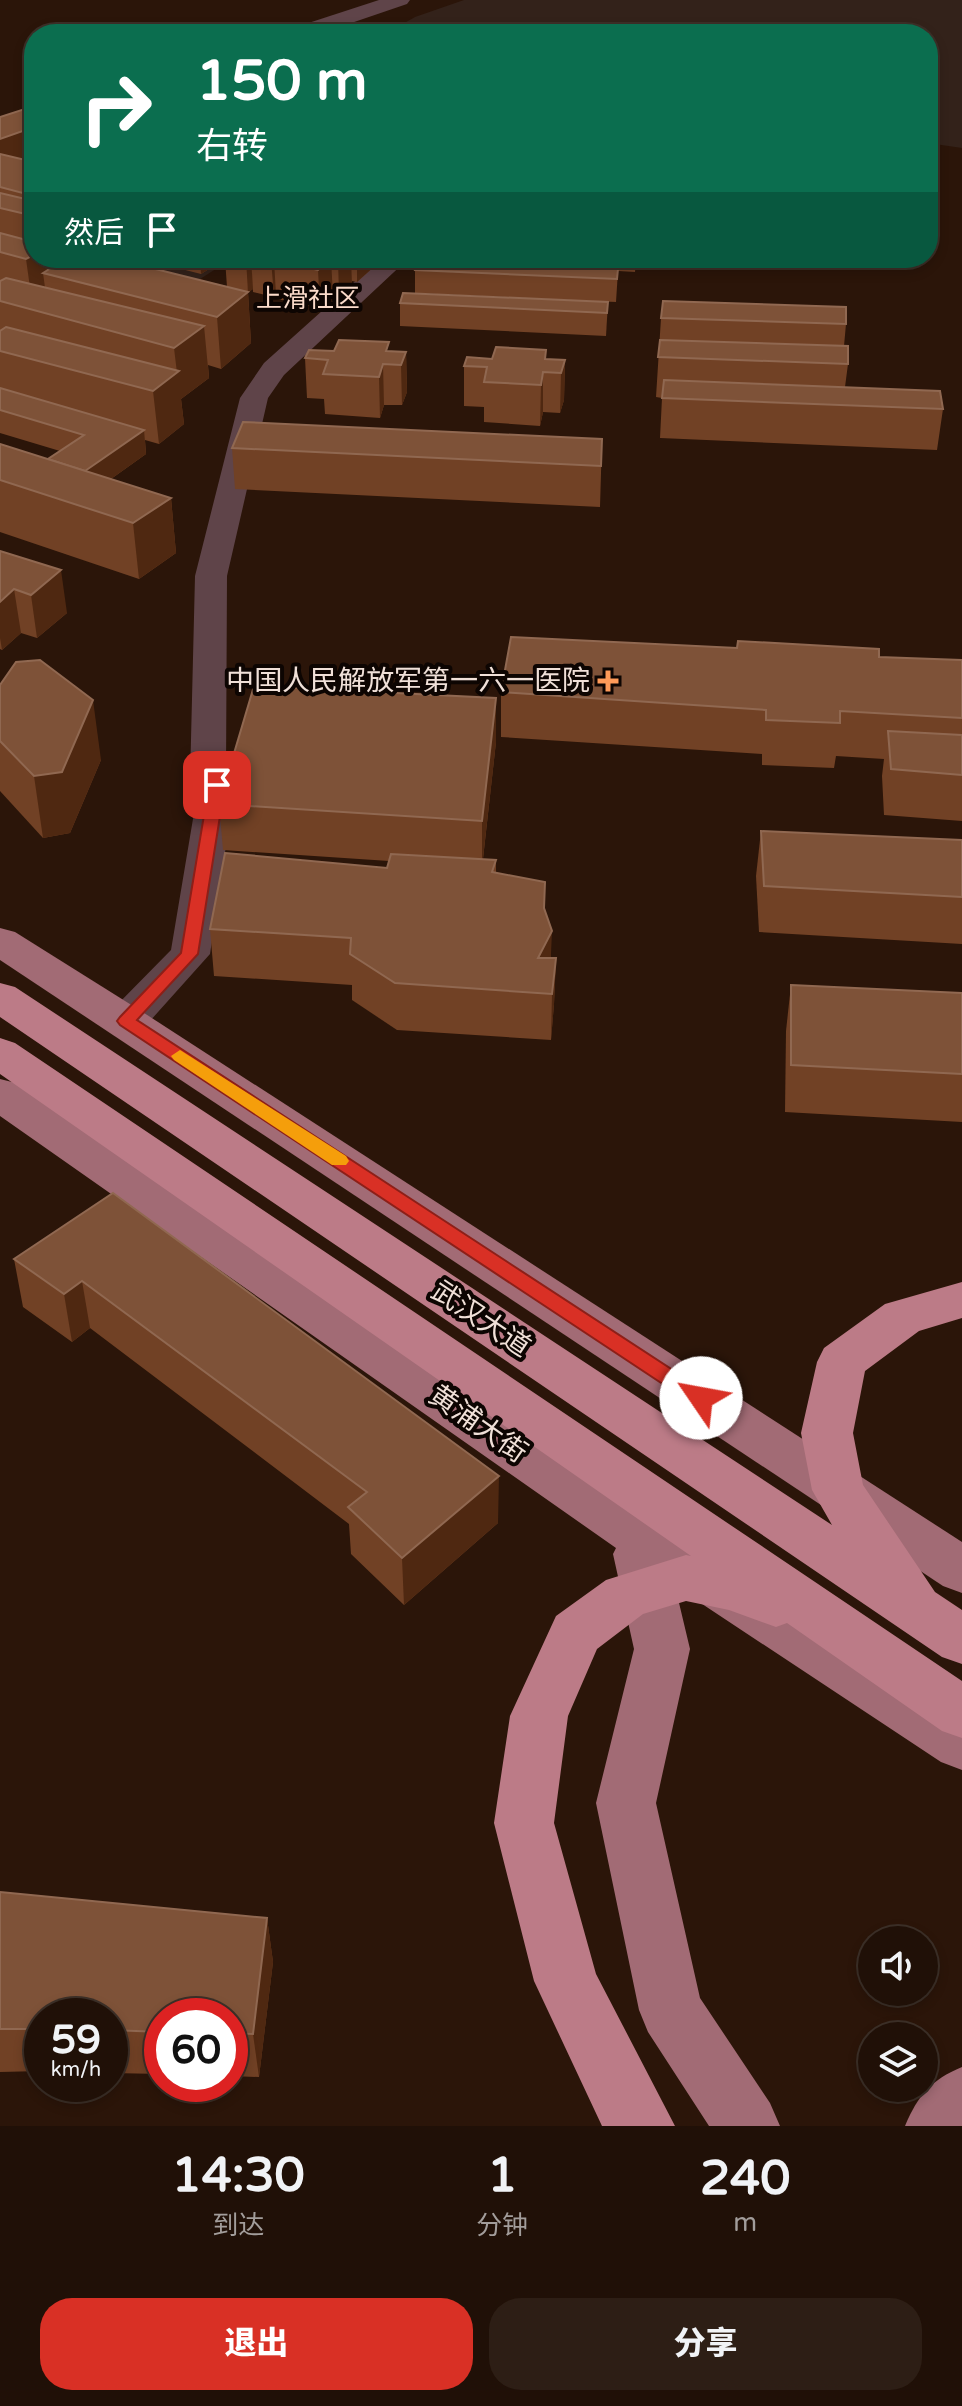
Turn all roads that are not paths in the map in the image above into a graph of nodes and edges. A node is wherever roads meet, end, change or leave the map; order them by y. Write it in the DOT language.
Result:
graph roads {
  1 [pos="400,0"];
  2 [pos="413,0"];
  3 [pos="366,4"];
  4 [pos="321,24"];
  5 [pos="341,24"];
  6 [pos="385,268"];
  7 [pos="0,941"];
  8 [pos="0,997"];
  9 [pos="126,1021"];
  10 [pos="0,1053"];
  11 [pos="0,1094"];
  12 [pos="962,1300"];
  13 [pos="635,1532"];
  14 [pos="962,1570"];
  15 [pos="834,1625"];
  16 [pos="941,1626"];
  17 [pos="962,1713"];
  18 [pos="962,1744"];
  19 [pos="962,2100"];
  20 [pos="642,2126"];
  21 [pos="747,2126"];
  22 [pos="938,2126"];
  1 -- 3 [label="street"];
  2 -- 5 [label="street"];
  3 -- 4 [label="street"];
  6 -- 9 [label="street"];
  7 -- 9 [label="main road"];
  8 -- 16 [label="highway, 武汉大道"];
  9 -- 14 [label="main road"];
  10 -- 15 [label="highway, 武汉大道"];
  11 -- 13 [label="main road, 黄浦大街"];
  12 -- 16 [label="highway"];
  13 -- 18 [label="main road, 黄浦大街"];
  13 -- 21 [label="main road"];
  15 -- 17 [label="highway, 武汉大道"];
  15 -- 20 [label="highway"];
  19 -- 22 [label="main road"];
}
